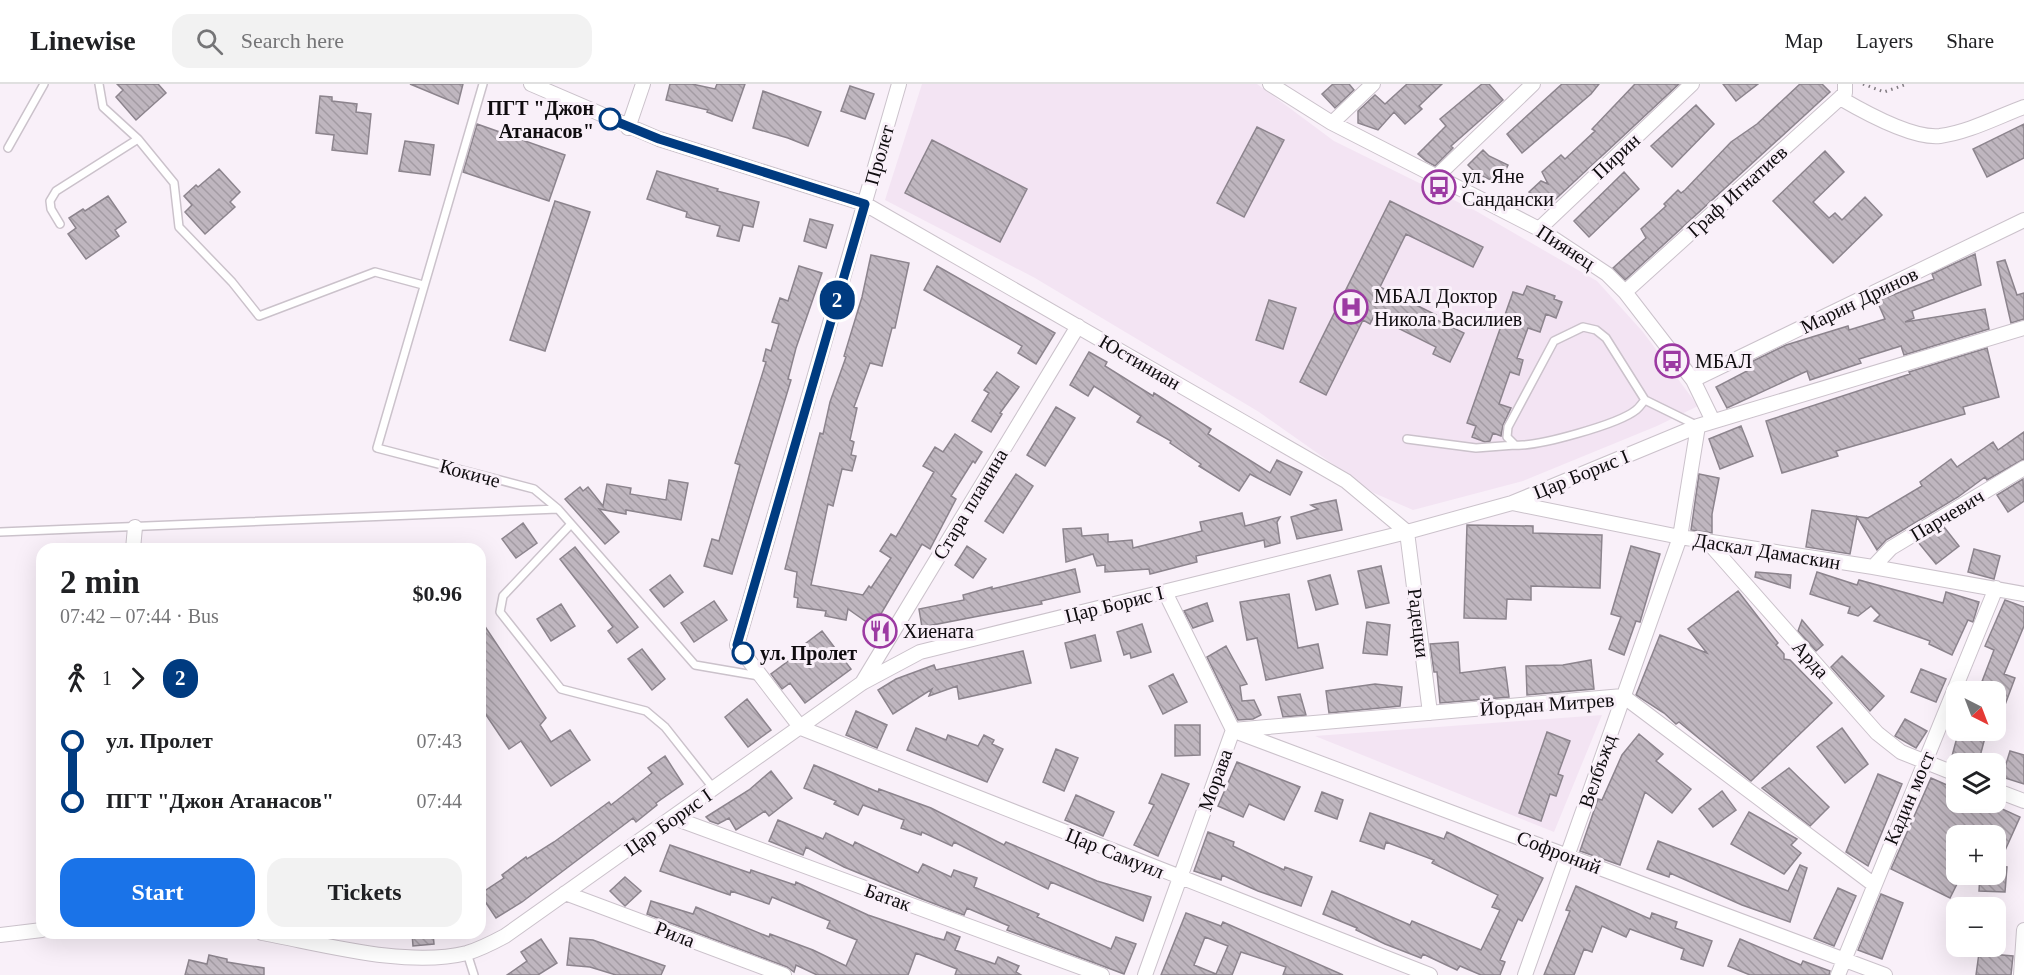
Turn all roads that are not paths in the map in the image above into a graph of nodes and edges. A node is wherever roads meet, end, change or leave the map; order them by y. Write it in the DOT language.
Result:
graph roads {
  1 [pos="44,84"];
  2 [pos="99,84"];
  3 [pos="483,84"];
  4 [pos="531,84"];
  5 [pos="642,84"];
  6 [pos="899,84"];
  7 [pos="1270,84"];
  8 [pos="1373,84"];
  9 [pos="1533,84"];
  10 [pos="1692,84"];
  11 [pos="1844,90"];
  12 [pos="2024,107"];
  13 [pos="1332,123"];
  14 [pos="628,128"];
  15 [pos="138,139"];
  16 [pos="8,148"];
  17 [pos="1436,177"];
  18 [pos="865,204"];
  19 [pos="2024,220"];
  20 [pos="60,224"];
  21 [pos="1539,229"];
  22 [pos="423,285"];
  23 [pos="1625,292"];
  24 [pos="1078,326"];
  25 [pos="2024,328"];
  26 [pos="1693,380"];
  27 [pos="1645,400"];
  28 [pos="1713,421"];
  29 [pos="1698,426"];
  30 [pos="1407,439"];
  31 [pos="1515,446"];
  32 [pos="2024,468"];
  33 [pos="1512,503"];
  34 [pos="558,509"];
  35 [pos="571,524"];
  36 [pos="135,527"];
  37 [pos="0,532"];
  38 [pos="1407,532"];
  39 [pos="1680,537"];
  40 [pos="1708,542"];
  41 [pos="134,543"];
  42 [pos="1874,567"];
  43 [pos="1996,588"];
  44 [pos="1165,592"];
  45 [pos="2024,594"];
  46 [pos="760,676"];
  47 [pos="862,683"];
  48 [pos="1623,696"];
  49 [pos="1430,713"];
  50 [pos="801,728"];
  51 [pos="1233,730"];
  52 [pos="1924,762"];
  53 [pos="1946,770"];
  54 [pos="715,789"];
  55 [pos="2006,794"];
  56 [pos="2024,801"];
  57 [pos="674,818"];
  58 [pos="1567,855"];
  59 [pos="1179,878"];
  60 [pos="1873,884"];
  61 [pos="565,893"];
  62 [pos="2024,930"];
  63 [pos="36,931"];
  64 [pos="0,935"];
  65 [pos="296,939"];
  66 [pos="467,953"];
  67 [pos="1843,961"];
  68 [pos="474,975"];
  69 [pos="784,975"];
  70 [pos="1102,975"];
  71 [pos="1145,975"];
  72 [pos="1430,975"];
  73 [pos="1525,975"];
  74 [pos="1838,975"];
  75 [pos="1885,975"];
  76 [pos="2021,975"];
  1 -- 16 [label="lane"];
  2 -- 15 [label="lane"];
  3 -- 22 [label="lane"];
  4 -- 14 [label="street, Юстиниан"];
  5 -- 14 [label="street"];
  6 -- 18 [label="street, Пролет"];
  7 -- 13 [label="street, Пиянец"];
  8 -- 13 [label="street"];
  9 -- 17 [label="street"];
  10 -- 21 [label="street, Пирин"];
  11 -- 12 [label="street"];
  11 -- 23 [label="street, Граф Игнатиев"];
  13 -- 17 [label="street, Пиянец"];
  14 -- 18 [label="street, Юстиниан"];
  15 -- 20 [label="lane"];
  15 -- 22 [label="lane"];
  17 -- 21 [label="street, Пиянец"];
  18 -- 24 [label="street, Юстиниан"];
  18 -- 46 [label="street, Пролет"];
  19 -- 26 [label="street, Марин Дринов"];
  21 -- 23 [label="street, Пиянец"];
  22 -- 34 [label="lane, Кокиче"];
  23 -- 26 [label="street, Пиянец"];
  24 -- 38 [label="street, Юстиниан"];
  24 -- 47 [label="street, Стара планина"];
  25 -- 28 [label="street, Цар Борис I"];
  26 -- 28 [label="street, Пиянец"];
  27 -- 29 [label="lane"];
  27 -- 31 [label="lane"];
  27 -- 31 [label="lane"];
  28 -- 29 [label="street, Цар Борис I"];
  29 -- 33 [label="street, Цар Борис I"];
  29 -- 39 [label="street, Велбъжд"];
  30 -- 31 [label="lane"];
  32 -- 42 [label="street, Парчевич"];
  33 -- 38 [label="street, Цар Борис I"];
  33 -- 39 [label="street, Даскал Дамаскин"];
  34 -- 35 [label="lane, Кокиче"];
  34 -- 36 [label="lane"];
  35 -- 46 [label="lane, Кокиче"];
  35 -- 54 [label="lane"];
  36 -- 37 [label="lane"];
  36 -- 41 [label="street"];
  38 -- 44 [label="street, Цар Борис I"];
  38 -- 49 [label="street, Радецки"];
  39 -- 40 [label="street, Даскал Дамаскин"];
  39 -- 48 [label="street, Велбъжд"];
  40 -- 42 [label="street, Даскал Дамаскин"];
  40 -- 52 [label="street, Арда"];
  42 -- 43 [label="street, Даскал Дамаскин"];
  43 -- 45 [label="street, Даскал Дамаскин"];
  43 -- 52 [label="street, Кадин мост"];
  44 -- 47 [label="street, Цар Борис I"];
  44 -- 51 [label="street, Морава"];
  46 -- 50 [label="street, Пролет"];
  47 -- 50 [label="street, Цар Борис I"];
  48 -- 49 [label="street, Йордан Митрев"];
  48 -- 58 [label="street, Велбъжд"];
  48 -- 60 [label="street, Йордан Митрев"];
  49 -- 51 [label="street, Йордан Митрев"];
  50 -- 54 [label="street, Цар Борис I"];
  50 -- 59 [label="street, Цар Самуил"];
  51 -- 58 [label="street, Софроний"];
  51 -- 59 [label="street, Морава"];
  52 -- 53 [label="street, Арда"];
  52 -- 60 [label="street, Кадин мост"];
  54 -- 57 [label="street, Цар Борис I"];
  55 -- 56 [label="street"];
  57 -- 61 [label="street, Цар Борис I"];
  57 -- 70 [label="street, Батак"];
  58 -- 67 [label="street, Софроний"];
  58 -- 73 [label="street, Велбъжд"];
  59 -- 71 [label="street, Морава"];
  59 -- 72 [label="street, Цар Самуил"];
  60 -- 67 [label="street, Кадин мост"];
  61 -- 66 [label="street, Цар Борис I"];
  61 -- 69 [label="street, Рила"];
  62 -- 76 [label="street"];
  63 -- 64 [label="street"];
  65 -- 66 [label="street, Цар Борис I"];
  66 -- 68 [label="lane"];
  67 -- 74 [label="street, Кадин мост"];
  67 -- 75 [label="street, Софроний"];
}
